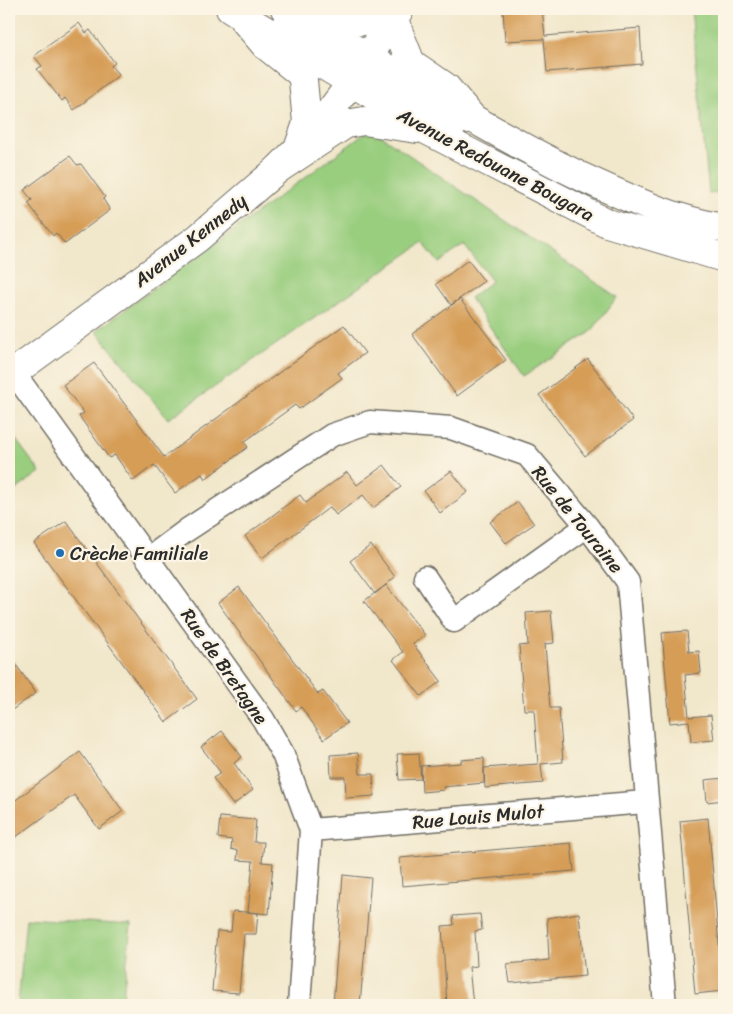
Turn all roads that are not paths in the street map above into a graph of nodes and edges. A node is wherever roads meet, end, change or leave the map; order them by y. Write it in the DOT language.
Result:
graph roads {
  1 [pos="286,9"];
  2 [pos="316,9"];
  3 [pos="236,10"];
  4 [pos="397,14"];
  5 [pos="369,56"];
  6 [pos="352,83"];
  7 [pos="473,118"];
  8 [pos="426,130"];
  9 [pos="299,146"];
  10 [pos="278,169"];
  11 [pos="724,228"];
  12 [pos="724,258"];
  13 [pos="10,371"];
  14 [pos="586,526"];
  15 [pos="148,559"];
  16 [pos="425,577"];
  17 [pos="645,802"];
  18 [pos="312,830"];
  19 [pos="299,1005"];
  20 [pos="665,1005"];
  1 -- 5 [label="main road, Avenue Redouane Bougara"];
  2 -- 4 [label="main road"];
  3 -- 5 [label="main road"];
  3 -- 6 [label="main road, Avenue Redouane Bougara"];
  3 -- 9 [label="main road"];
  4 -- 5 [label="main road, Avenue Kennedy"];
  4 -- 7 [label="main road"];
  5 -- 6 [label="main road, Avenue Kennedy"];
  5 -- 7 [label="main road, Avenue Redouane Bougara"];
  6 -- 7 [label="main road"];
  6 -- 8 [label="main road, Avenue Redouane Bougara"];
  6 -- 9 [label="main road, Avenue Kennedy"];
  7 -- 11 [label="main road, Avenue Redouane Bougara"];
  8 -- 10 [label="main road"];
  8 -- 12 [label="main road, Avenue Redouane Bougara"];
  9 -- 10 [label="main road, Avenue Kennedy"];
  10 -- 13 [label="main road, Avenue Kennedy"];
  13 -- 15 [label="street, Rue de Bretagne"];
  14 -- 15 [label="street, Rue de Touraine"];
  14 -- 16 [label="street"];
  14 -- 17 [label="street, Rue de Touraine"];
  15 -- 18 [label="street, Rue de Bretagne"];
  17 -- 18 [label="street, Rue Louis Mulot"];
  17 -- 20 [label="street, Rue de Touraine"];
  18 -- 19 [label="street, Rue de Bretagne"];
}
